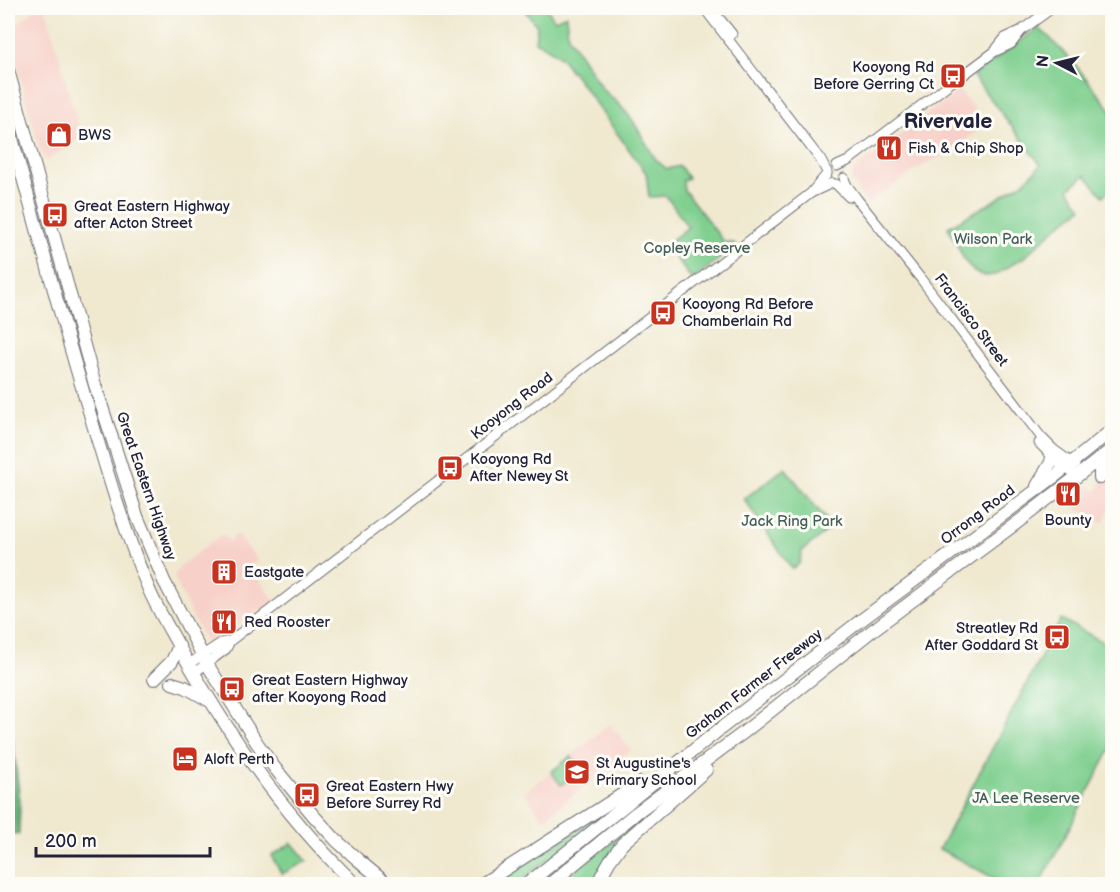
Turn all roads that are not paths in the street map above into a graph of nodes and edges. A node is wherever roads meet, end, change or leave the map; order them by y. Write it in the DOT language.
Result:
graph roads {
  1 [pos="704,8"];
  2 [pos="711,8"];
  3 [pos="1052,8"];
  4 [pos="8,70"];
  5 [pos="962,76"];
  6 [pos="8,123"];
  7 [pos="832,170"];
  8 [pos="839,180"];
  9 [pos="811,193"];
  10 [pos="1113,430"];
  11 [pos="1111,450"];
  12 [pos="1052,457"];
  13 [pos="1069,465"];
  14 [pos="1081,473"];
  15 [pos="1100,478"];
  16 [pos="1034,492"];
  17 [pos="860,621"];
  18 [pos="868,633"];
  19 [pos="179,646"];
  20 [pos="205,660"];
  21 [pos="191,668"];
  22 [pos="154,679"];
  23 [pos="172,683"];
  24 [pos="211,701"];
  25 [pos="720,729"];
  26 [pos="743,732"];
  27 [pos="356,885"];
  28 [pos="387,885"];
  29 [pos="482,885"];
  30 [pos="527,885"];
  31 [pos="550,885"];
  32 [pos="597,885"];
  1 -- 7 [label="street"];
  2 -- 7 [label="street"];
  3 -- 5 [label="street, Kooyong Road"];
  4 -- 20 [label="highway, Great Eastern Highway"];
  5 -- 7 [label="street, Kooyong Road"];
  5 -- 8 [label="street, Kooyong Road"];
  6 -- 19 [label="highway, Great Eastern Highway"];
  7 -- 8 [label="street"];
  7 -- 8 [label="street"];
  7 -- 9 [label="street, Kooyong Road"];
  8 -- 9 [label="street, Kooyong Road"];
  8 -- 12 [label="street, Francisco Street"];
  8 -- 13 [label="street, Francisco Street"];
  9 -- 20 [label="street, Kooyong Road"];
  10 -- 13 [label="highway, Orrong Road"];
  11 -- 14 [label="highway, Orrong Road"];
  11 -- 15 [label="highway"];
  12 -- 13 [label="street, Francisco Street"];
  12 -- 16 [label="highway"];
  13 -- 14 [label="street, Francisco Street"];
  13 -- 16 [label="highway, Orrong Road"];
  14 -- 18 [label="highway, Orrong Road"];
  16 -- 17 [label="highway, Orrong Road"];
  17 -- 25 [label="highway, Graham Farmer Freeway"];
  18 -- 26 [label="highway, Graham Farmer Freeway"];
  19 -- 21 [label="highway, Great Eastern Highway"];
  19 -- 22 [label="highway"];
  20 -- 21 [label="street, Kooyong Road"];
  20 -- 28 [label="highway, Great Eastern Highway"];
  21 -- 24 [label="highway, Great Eastern Highway"];
  23 -- 24 [label="highway"];
  24 -- 27 [label="highway, Great Eastern Highway"];
  25 -- 29 [label="highway"];
  25 -- 30 [label="highway, Graham Farmer Freeway"];
  26 -- 31 [label="highway, Graham Farmer Freeway"];
  26 -- 32 [label="highway"];
}
